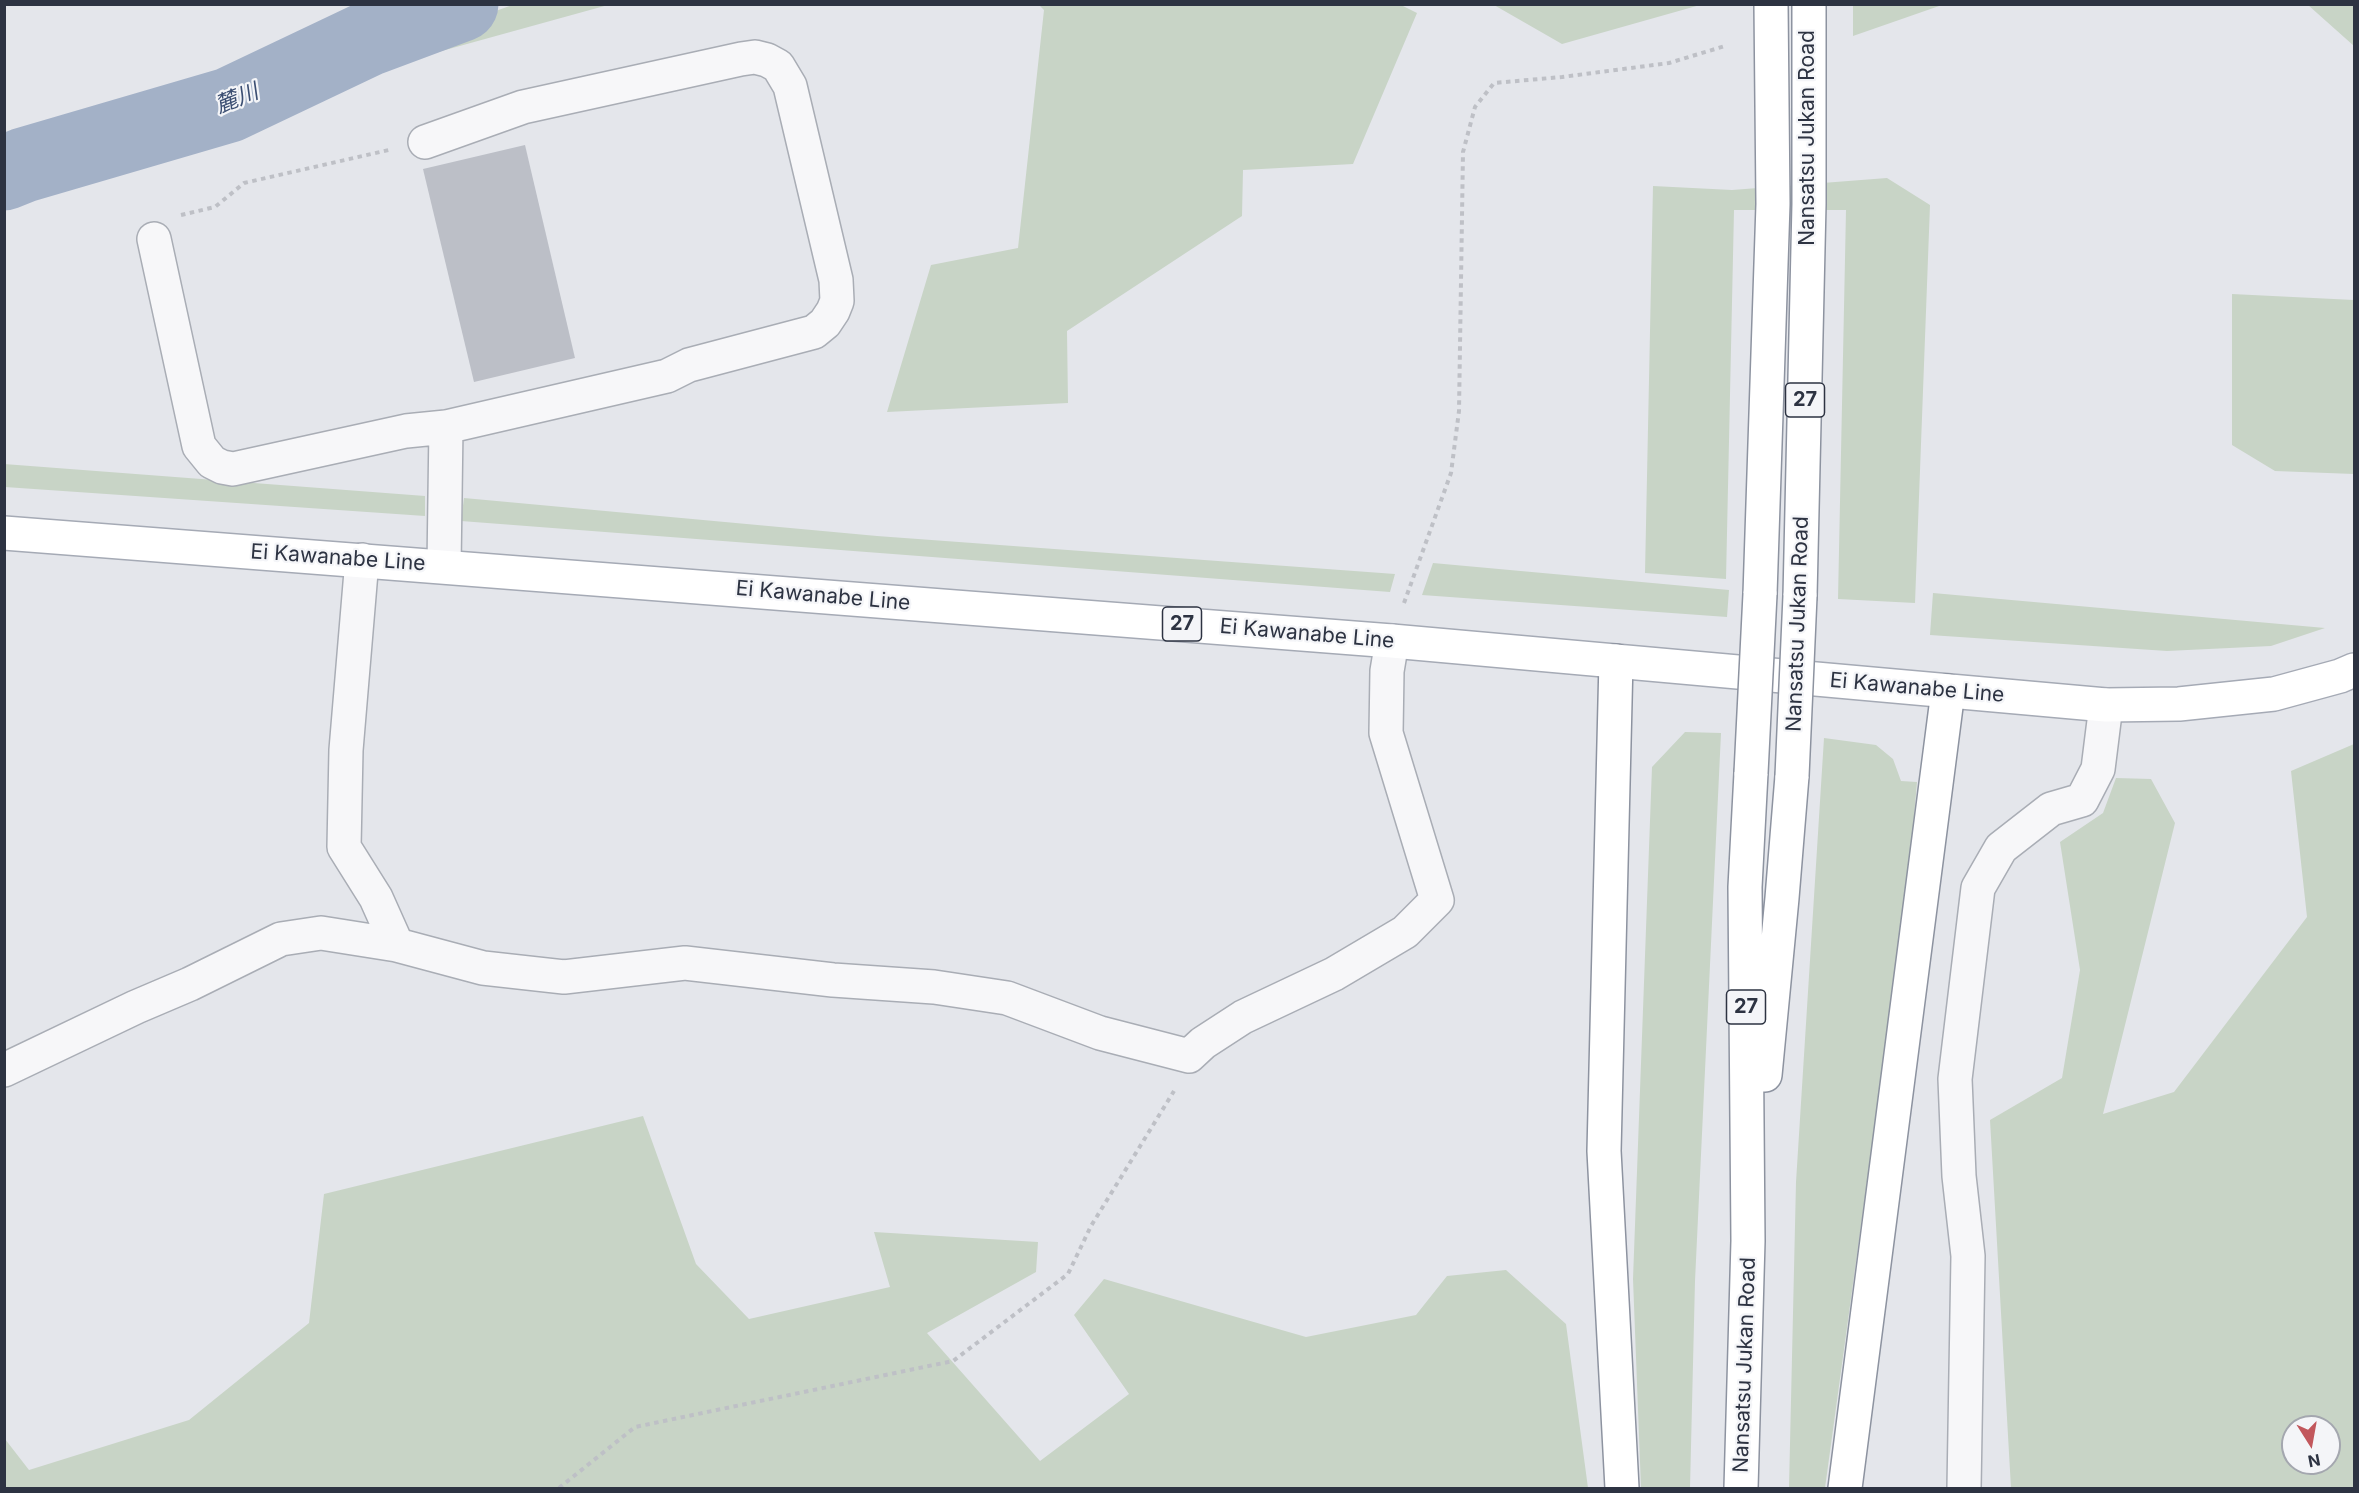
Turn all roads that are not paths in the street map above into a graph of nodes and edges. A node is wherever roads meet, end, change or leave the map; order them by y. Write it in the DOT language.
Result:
graph roads {
  1 [pos="1771,4"];
  2 [pos="1809,4"];
  3 [pos="425,142"];
  4 [pos="154,239"];
  5 [pos="446,427"];
  6 [pos="4,533"];
  7 [pos="363,560"];
  8 [pos="444,566"];
  9 [pos="1392,641"];
  10 [pos="1616,661"];
  11 [pos="2350,676"];
  12 [pos="1948,691"];
  13 [pos="2106,705"];
  14 [pos="397,945"];
  15 [pos="4,1070"];
  16 [pos="1748,1241"];
  17 [pos="1622,1488"];
  18 [pos="1741,1488"];
  19 [pos="1845,1488"];
  20 [pos="1964,1488"];
  1 -- 16 [label="main road, Nansatsu Jukan Road / 27, bridge"];
  2 -- 16 [label="main road, Nansatsu Jukan Road / 27, bridge"];
  3 -- 5 [label="street"];
  4 -- 5 [label="street"];
  5 -- 8 [label="street"];
  6 -- 7 [label="main road, Ei Kawanabe Line / 27"];
  7 -- 8 [label="main road, Ei Kawanabe Line / 27"];
  7 -- 14 [label="street"];
  8 -- 9 [label="main road, Ei Kawanabe Line / 27"];
  9 -- 10 [label="main road, Ei Kawanabe Line / 27"];
  9 -- 14 [label="street"];
  10 -- 12 [label="main road, Ei Kawanabe Line / 27"];
  10 -- 17 [label="main road"];
  11 -- 13 [label="main road, Ei Kawanabe Line / 27"];
  12 -- 13 [label="main road, Ei Kawanabe Line / 27"];
  12 -- 19 [label="main road"];
  13 -- 20 [label="street"];
  14 -- 15 [label="street"];
  16 -- 18 [label="main road, Nansatsu Jukan Road / 27"];
}
